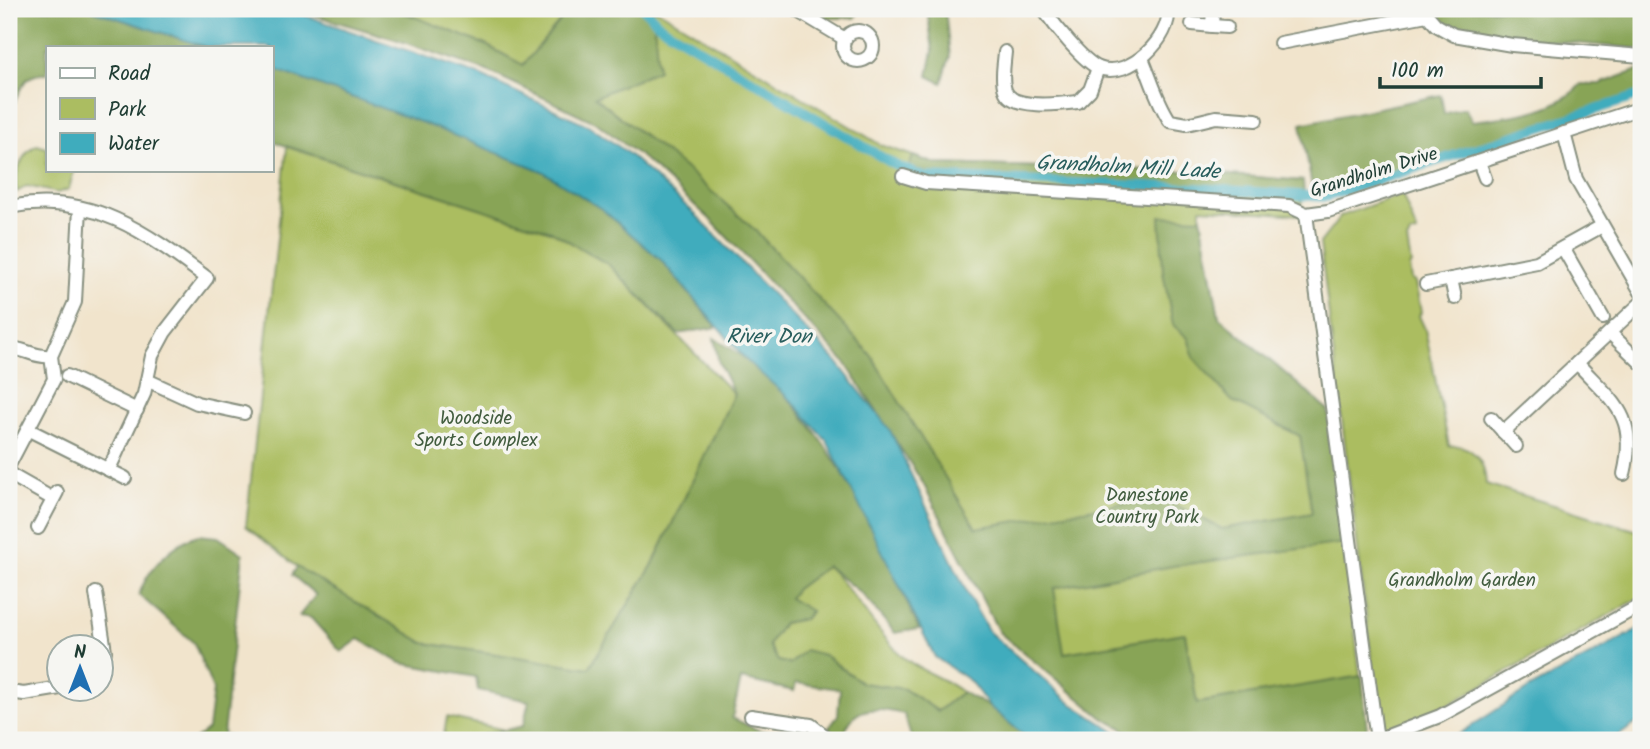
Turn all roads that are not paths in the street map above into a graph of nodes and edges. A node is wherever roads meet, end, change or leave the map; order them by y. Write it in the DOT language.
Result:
graph roads {
  1 [pos="795,9"];
  2 [pos="1043,9"];
  3 [pos="1168,9"];
  4 [pos="1213,9"];
  5 [pos="1425,12"];
  6 [pos="1192,24"];
  7 [pos="1212,26"];
  8 [pos="1227,27"];
  9 [pos="845,38"];
  10 [pos="1280,43"];
  11 [pos="1005,52"];
  12 [pos="1641,56"];
  13 [pos="1142,58"];
  14 [pos="1098,68"];
  15 [pos="1641,108"];
  16 [pos="1256,120"];
  17 [pos="1564,133"];
  18 [pos="1479,162"];
  19 [pos="902,176"];
  20 [pos="1485,178"];
  21 [pos="9,207"];
  22 [pos="80,208"];
  23 [pos="1306,214"];
  24 [pos="1602,226"];
  25 [pos="1563,248"];
  26 [pos="1451,279"];
  27 [pos="1426,284"];
  28 [pos="1641,292"];
  29 [pos="1455,298"];
  30 [pos="1641,303"];
  31 [pos="1603,318"];
  32 [pos="1610,333"];
  33 [pos="9,348"];
  34 [pos="51,356"];
  35 [pos="1577,363"];
  36 [pos="1641,363"];
  37 [pos="67,376"];
  38 [pos="149,381"];
  39 [pos="137,410"];
  40 [pos="244,413"];
  41 [pos="1491,418"];
  42 [pos="29,430"];
  43 [pos="1503,432"];
  44 [pos="1516,446"];
  45 [pos="13,448"];
  46 [pos="1636,449"];
  47 [pos="9,465"];
  48 [pos="109,469"];
  49 [pos="9,474"];
  50 [pos="1624,474"];
  51 [pos="125,478"];
  52 [pos="38,528"];
  53 [pos="96,593"];
  54 [pos="1641,606"];
  55 [pos="102,634"];
  56 [pos="46,690"];
  57 [pos="9,692"];
  58 [pos="751,716"];
  59 [pos="830,740"];
  60 [pos="1377,740"];
  1 -- 9 [label="street"];
  2 -- 14 [label="street"];
  3 -- 13 [label="street"];
  4 -- 7 [label="street"];
  5 -- 10 [label="street"];
  5 -- 12 [label="street"];
  6 -- 7 [label="street"];
  7 -- 8 [label="street"];
  11 -- 14 [label="street"];
  13 -- 14 [label="street"];
  13 -- 16 [label="street"];
  15 -- 17 [label="street, Grandholm Drive"];
  17 -- 18 [label="street, Grandholm Drive"];
  17 -- 24 [label="street"];
  18 -- 20 [label="street"];
  18 -- 23 [label="street, Grandholm Drive"];
  19 -- 23 [label="street, Grandholm Drive"];
  21 -- 22 [label="street"];
  22 -- 34 [label="street"];
  22 -- 38 [label="street"];
  23 -- 60 [label="street"];
  24 -- 25 [label="street"];
  24 -- 28 [label="street"];
  25 -- 26 [label="street"];
  25 -- 31 [label="street"];
  26 -- 27 [label="street"];
  26 -- 29 [label="street"];
  30 -- 32 [label="street"];
  32 -- 35 [label="street"];
  32 -- 36 [label="street"];
  33 -- 34 [label="street"];
  34 -- 42 [label="street"];
  35 -- 43 [label="street"];
  35 -- 46 [label="street"];
  37 -- 39 [label="street"];
  38 -- 39 [label="street"];
  38 -- 40 [label="street"];
  39 -- 48 [label="street"];
  41 -- 43 [label="street"];
  42 -- 45 [label="street"];
  42 -- 48 [label="street"];
  43 -- 44 [label="street"];
  45 -- 47 [label="street"];
  46 -- 50 [label="street"];
  48 -- 51 [label="street"];
  49 -- 52 [label="street"];
  53 -- 55 [label="street"];
  54 -- 60 [label="street"];
  56 -- 57 [label="street"];
  58 -- 59 [label="street"];
}
